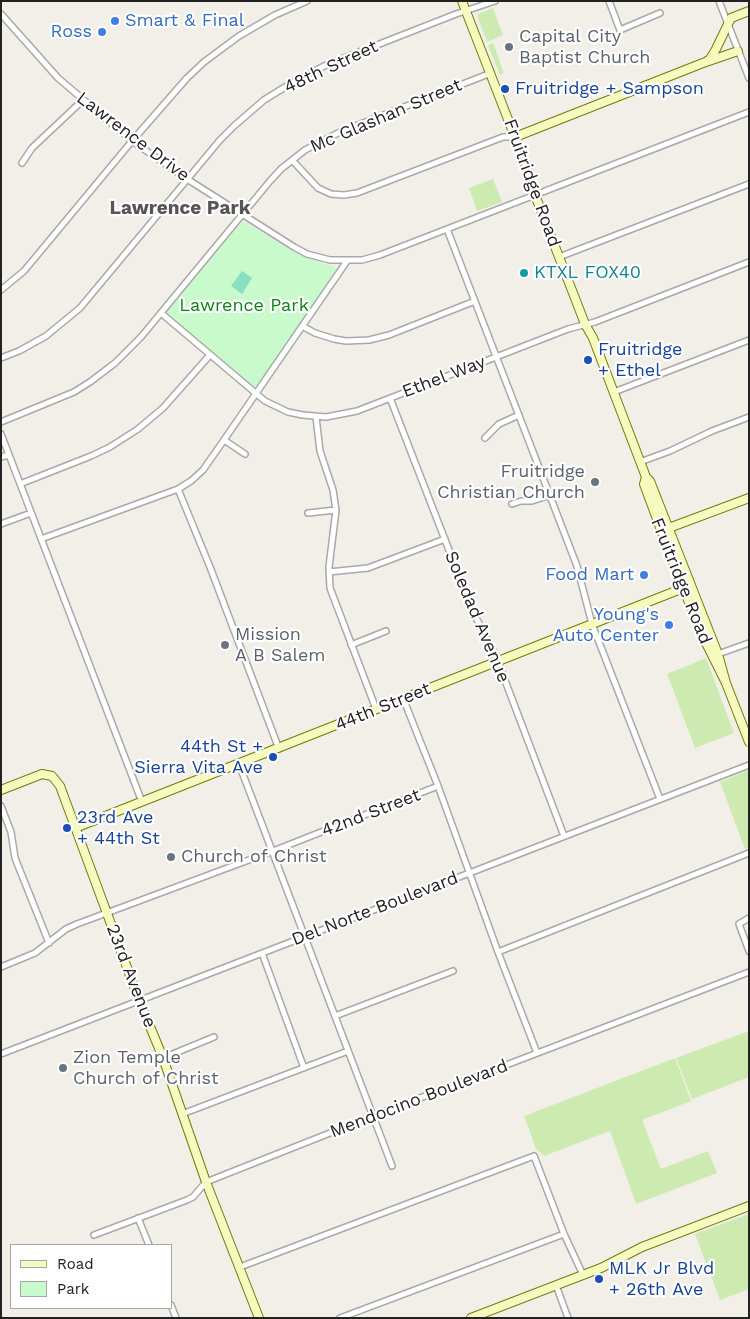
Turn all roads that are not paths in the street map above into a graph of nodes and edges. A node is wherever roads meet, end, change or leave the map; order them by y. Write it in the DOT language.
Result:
graph roads {
  1 [pos="307,1"];
  2 [pos="462,1"];
  3 [pos="495,1"];
  4 [pos="609,1"];
  5 [pos="719,1"];
  6 [pos="466,11"];
  7 [pos="749,11"];
  8 [pos="660,13"];
  9 [pos="1,14"];
  10 [pos="728,22"];
  11 [pos="738,51"];
  12 [pos="703,64"];
  13 [pos="490,73"];
  14 [pos="749,78"];
  15 [pos="83,100"];
  16 [pos="749,112"];
  17 [pos="515,137"];
  18 [pos="132,140"];
  19 [pos="292,160"];
  20 [pos="22,163"];
  21 [pos="187,179"];
  22 [pos="749,184"];
  23 [pos="535,195"];
  24 [pos="242,214"];
  25 [pos="447,229"];
  26 [pos="559,257"];
  27 [pos="347,261"];
  28 [pos="749,262"];
  29 [pos="1,290"];
  30 [pos="475,301"];
  31 [pos="161,313"];
  32 [pos="585,324"];
  33 [pos="302,326"];
  34 [pos="749,340"];
  35 [pos="210,355"];
  36 [pos="1,358"];
  37 [pos="496,358"];
  38 [pos="614,392"];
  39 [pos="256,394"];
  40 [pos="390,398"];
  41 [pos="519,415"];
  42 [pos="316,417"];
  43 [pos="749,417"];
  44 [pos="1,422"];
  45 [pos="1,434"];
  46 [pos="485,438"];
  47 [pos="224,440"];
  48 [pos="9,454"];
  49 [pos="245,454"];
  50 [pos="1,457"];
  51 [pos="640,462"];
  52 [pos="20,484"];
  53 [pos="178,489"];
  54 [pos="550,495"];
  55 [pos="749,498"];
  56 [pos="512,504"];
  57 [pos="336,510"];
  58 [pos="31,513"];
  59 [pos="308,513"];
  60 [pos="1,524"];
  61 [pos="665,530"];
  62 [pos="41,539"];
  63 [pos="445,539"];
  64 [pos="329,572"];
  65 [pos="687,587"];
  66 [pos="592,624"];
  67 [pos="386,631"];
  68 [pos="749,643"];
  69 [pos="351,644"];
  70 [pos="718,654"];
  71 [pos="497,661"];
  72 [pos="726,683"];
  73 [pos="404,698"];
  74 [pos="376,709"];
  75 [pos="749,742"];
  76 [pos="279,749"];
  77 [pos="239,764"];
  78 [pos="749,765"];
  79 [pos="438,786"];
  80 [pos="1,790"];
  81 [pos="660,799"];
  82 [pos="142,802"];
  83 [pos="1,806"];
  84 [pos="75,828"];
  85 [pos="564,836"];
  86 [pos="273,850"];
  87 [pos="749,853"];
  88 [pos="471,872"];
  89 [pos="107,913"];
  90 [pos="749,918"];
  91 [pos="305,936"];
  92 [pos="49,943"];
  93 [pos="749,951"];
  94 [pos="498,952"];
  95 [pos="262,953"];
  96 [pos="1,967"];
  97 [pos="453,971"];
  98 [pos="749,972"];
  99 [pos="139,1000"];
  100 [pos="336,1016"];
  101 [pos="214,1037"];
  102 [pos="348,1051"];
  103 [pos="537,1053"];
  104 [pos="1,1054"];
  105 [pos="163,1058"];
  106 [pos="304,1068"];
  107 [pos="182,1114"];
  108 [pos="372,1116"];
  109 [pos="392,1166"];
  110 [pos="206,1182"];
  111 [pos="749,1206"];
  112 [pos="138,1218"];
  113 [pos="564,1234"];
  114 [pos="94,1235"];
  115 [pos="149,1244"];
  116 [pos="240,1267"];
  117 [pos="583,1275"];
  118 [pos="556,1285"];
  119 [pos="475,1317"];
  120 [pos="260,1318"];
  121 [pos="340,1318"];
  122 [pos="568,1318"];
  1 -- 18 [label="street"];
  2 -- 6 [label="street, Fruitridge Road"];
  3 -- 6 [label="street, 48th Street"];
  4 -- 8 [label="street"];
  5 -- 10 [label="street"];
  6 -- 13 [label="street, Fruitridge Road"];
  6 -- 21 [label="street, 48th Street"];
  7 -- 10 [label="street"];
  9 -- 15 [label="street, Lawrence Drive"];
  10 -- 11 [label="street"];
  10 -- 12 [label="street"];
  11 -- 12 [label="street"];
  11 -- 14 [label="street"];
  12 -- 17 [label="street"];
  13 -- 17 [label="street, Fruitridge Road"];
  13 -- 19 [label="street, Mc Glashan Street"];
  15 -- 18 [label="street, Lawrence Drive"];
  15 -- 20 [label="street"];
  16 -- 23 [label="street, Lawrence Drive"];
  17 -- 19 [label="street"];
  17 -- 23 [label="street, Fruitridge Road"];
  18 -- 21 [label="street, Lawrence Drive"];
  18 -- 29 [label="street"];
  19 -- 24 [label="street, Mc Glashan Street"];
  21 -- 24 [label="street, Lawrence Drive"];
  21 -- 36 [label="street, 48th Street"];
  22 -- 26 [label="street"];
  23 -- 25 [label="street, Lawrence Drive"];
  23 -- 26 [label="street, Fruitridge Road"];
  24 -- 27 [label="street, Lawrence Drive"];
  24 -- 31 [label="street, Mc Glashan Street"];
  25 -- 27 [label="street, Lawrence Drive"];
  25 -- 30 [label="street"];
  26 -- 32 [label="street, Fruitridge Road"];
  27 -- 33 [label="street"];
  28 -- 32 [label="street, Ethel Way"];
  30 -- 33 [label="street"];
  30 -- 37 [label="street"];
  31 -- 35 [label="street, Ethel Way"];
  31 -- 44 [label="street, Mc Glashan Street"];
  32 -- 37 [label="street, Ethel Way"];
  32 -- 38 [label="street, Fruitridge Road"];
  33 -- 39 [label="street"];
  34 -- 38 [label="street"];
  35 -- 39 [label="street, Ethel Way"];
  35 -- 52 [label="street"];
  37 -- 40 [label="street, Ethel Way"];
  37 -- 41 [label="street"];
  38 -- 51 [label="street, Fruitridge Road"];
  39 -- 42 [label="street, Ethel Way"];
  39 -- 47 [label="street"];
  40 -- 42 [label="street, Ethel Way"];
  40 -- 63 [label="street, Soledad Avenue"];
  41 -- 46 [label="street"];
  41 -- 54 [label="street"];
  42 -- 57 [label="street"];
  43 -- 51 [label="street"];
  45 -- 48 [label="street"];
  47 -- 49 [label="street"];
  47 -- 53 [label="street"];
  48 -- 50 [label="street"];
  48 -- 52 [label="street"];
  51 -- 61 [label="street, Fruitridge Road"];
  52 -- 58 [label="street"];
  53 -- 62 [label="street"];
  53 -- 76 [label="street"];
  54 -- 56 [label="street"];
  54 -- 66 [label="street"];
  55 -- 61 [label="street"];
  57 -- 59 [label="street"];
  57 -- 64 [label="street"];
  58 -- 60 [label="street"];
  58 -- 62 [label="street"];
  61 -- 65 [label="street, Fruitridge Road"];
  62 -- 82 [label="street"];
  63 -- 64 [label="street"];
  63 -- 71 [label="street, Soledad Avenue"];
  64 -- 69 [label="street"];
  65 -- 66 [label="street, 44th Street"];
  65 -- 70 [label="street, Fruitridge Road"];
  65 -- 72 [label="street, Fruitridge Road"];
  66 -- 71 [label="street, 44th Street"];
  66 -- 81 [label="street"];
  67 -- 69 [label="street"];
  68 -- 70 [label="street"];
  69 -- 74 [label="street"];
  70 -- 72 [label="street, Fruitridge Road"];
  71 -- 73 [label="street, 44th Street"];
  71 -- 85 [label="street, Soledad Avenue"];
  72 -- 75 [label="street, Fruitridge Road"];
  73 -- 74 [label="street, 44th Street"];
  73 -- 79 [label="street"];
  74 -- 76 [label="street, 44th Street"];
  76 -- 77 [label="street, 44th Street"];
  77 -- 82 [label="street, 44th Street"];
  77 -- 86 [label="street"];
  78 -- 81 [label="street, Del Norte Boulevard"];
  79 -- 86 [label="street, 42nd Street"];
  79 -- 88 [label="street"];
  80 -- 84 [label="street, 23rd Avenue"];
  81 -- 85 [label="street, Del Norte Boulevard"];
  82 -- 84 [label="street, 44th Street"];
  83 -- 92 [label="street"];
  84 -- 89 [label="street, 23rd Avenue"];
  85 -- 88 [label="street, Del Norte Boulevard"];
  86 -- 89 [label="street, 42nd Street"];
  86 -- 91 [label="street"];
  87 -- 94 [label="street"];
  88 -- 91 [label="street, Del Norte Boulevard"];
  88 -- 94 [label="street"];
  89 -- 92 [label="street, 42nd Street"];
  89 -- 99 [label="street, 23rd Avenue"];
  90 -- 93 [label="street"];
  91 -- 95 [label="street, Del Norte Boulevard"];
  91 -- 100 [label="street"];
  92 -- 96 [label="street, 42nd Street"];
  94 -- 103 [label="street"];
  95 -- 99 [label="street, Del Norte Boulevard"];
  95 -- 106 [label="street"];
  97 -- 100 [label="street"];
  98 -- 103 [label="street, Mendocino Boulevard"];
  99 -- 104 [label="street, Del Norte Boulevard"];
  99 -- 105 [label="street, 23rd Avenue"];
  100 -- 102 [label="street"];
  101 -- 105 [label="street"];
  102 -- 106 [label="street"];
  102 -- 108 [label="street"];
  103 -- 108 [label="street, Mendocino Boulevard"];
  105 -- 107 [label="street, 23rd Avenue"];
  106 -- 107 [label="street"];
  107 -- 110 [label="street, 23rd Avenue"];
  108 -- 109 [label="street"];
  108 -- 110 [label="street, Mendocino Boulevard"];
  110 -- 112 [label="street, Mendocino Boulevard"];
  110 -- 116 [label="street, 23rd Avenue"];
  111 -- 117 [label="street"];
  112 -- 114 [label="street, Mendocino Boulevard"];
  112 -- 115 [label="street"];
  113 -- 116 [label="street"];
  113 -- 117 [label="street"];
  113 -- 121 [label="street"];
  116 -- 120 [label="street, 23rd Avenue"];
  117 -- 118 [label="street"];
  118 -- 119 [label="street"];
  118 -- 122 [label="street"];
}
